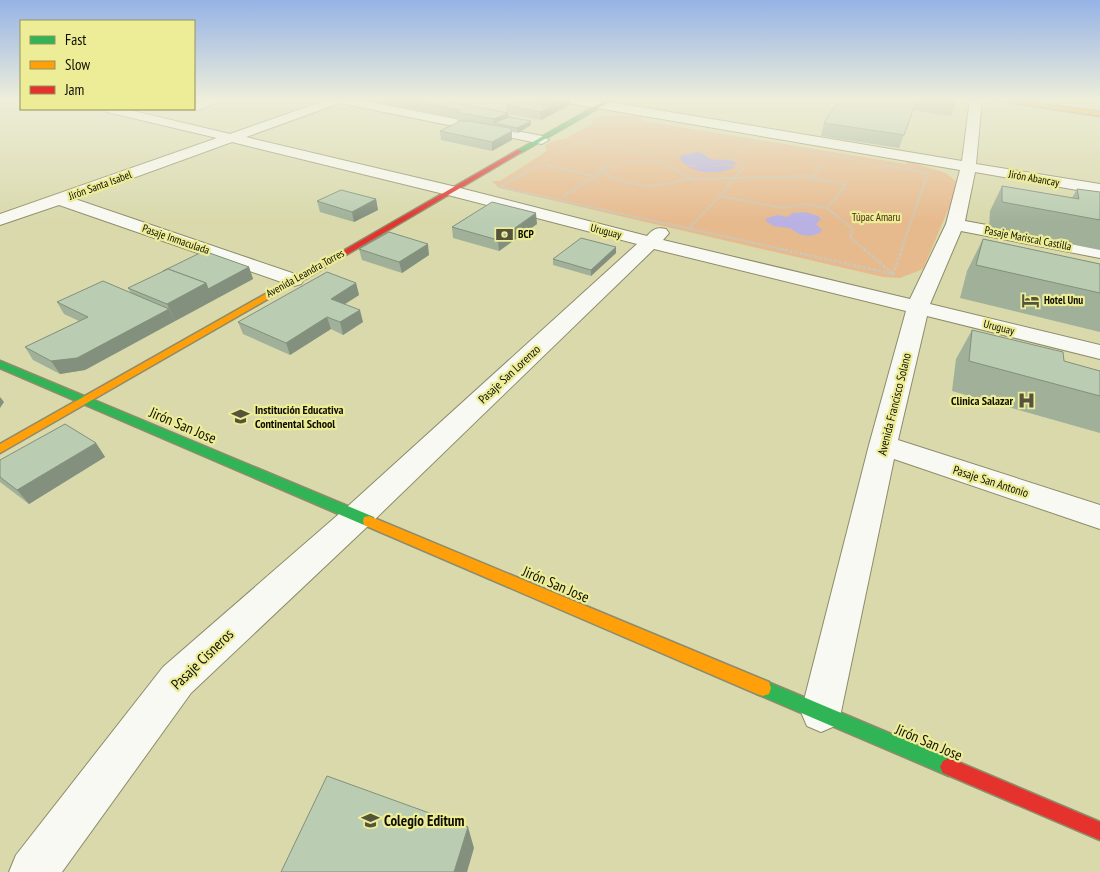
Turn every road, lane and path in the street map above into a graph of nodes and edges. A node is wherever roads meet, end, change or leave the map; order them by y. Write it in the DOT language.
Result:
graph roads {
  1 [pos="228,140"];
  2 [pos="254,140"];
  3 [pos="542,140"];
  4 [pos="583,140"];
  5 [pos="738,140"];
  6 [pos="816,140"];
  7 [pos="971,140"];
  8 [pos="579,142"];
  9 [pos="769,145"];
  10 [pos="760,147"];
  11 [pos="744,151"];
  12 [pos="645,153"];
  13 [pos="827,155"];
  14 [pos="719,156"];
  15 [pos="660,163"];
  16 [pos="540,164"];
  17 [pos="968,167"];
  18 [pos="601,172"];
  19 [pos="594,176"];
  20 [pos="814,176"];
  21 [pos="734,178"];
  22 [pos="692,179"];
  23 [pos="459,188"];
  24 [pos="1100,189"];
  25 [pos="720,196"];
  26 [pos="59,199"];
  27 [pos="559,200"];
  28 [pos="827,208"];
  29 [pos="0,220"];
  30 [pos="955,224"];
  31 [pos="688,229"];
  32 [pos="656,237"];
  33 [pos="1100,252"];
  34 [pos="893,274"];
  35 [pos="294,280"];
  36 [pos="920,301"];
  37 [pos="1100,338"];
  38 [pos="1100,352"];
  39 [pos="0,364"];
  40 [pos="85,400"];
  41 [pos="883,444"];
  42 [pos="0,449"];
  43 [pos="358,516"];
  44 [pos="1100,517"];
  45 [pos="821,712"];
  46 [pos="1100,831"];
  47 [pos="33,872"];
  1 -- 26 [label="street, Jirón Santa Isabel"];
  2 -- 23 [label="street, Uruguay"];
  3 -- 23 [label="main road, Avenida Leandra Torres"];
  4 -- 8 [label="path"];
  5 -- 9 [label="path"];
  6 -- 17 [label="street, Jirón Abancay"];
  7 -- 17 [label="street, Avenida Francisco Solano"];
  8 -- 12 [label="path"];
  8 -- 16 [label="path"];
  9 -- 10 [label="path"];
  9 -- 13 [label="path"];
  11 -- 14 [label="path"];
  12 -- 14 [label="path"];
  12 -- 15 [label="path"];
  13 -- 20 [label="path"];
  13 -- 34 [label="path"];
  14 -- 21 [label="path"];
  15 -- 18 [label="path"];
  15 -- 22 [label="path"];
  16 -- 19 [label="path"];
  16 -- 27 [label="path"];
  17 -- 24 [label="street, Jirón Abancay"];
  17 -- 30 [label="street, Avenida Francisco Solano"];
  18 -- 19 [label="path"];
  18 -- 22 [label="path"];
  19 -- 27 [label="path"];
  20 -- 21 [label="path"];
  20 -- 28 [label="path"];
  21 -- 22 [label="path"];
  21 -- 25 [label="path"];
  23 -- 32 [label="street, Uruguay"];
  23 -- 35 [label="main road, Avenida Leandra Torres"];
  25 -- 28 [label="path"];
  25 -- 31 [label="path"];
  26 -- 29 [label="street, Jirón Santa Isabel"];
  26 -- 35 [label="street, Pasaje Inmaculada"];
  27 -- 31 [label="path"];
  28 -- 34 [label="path"];
  30 -- 33 [label="street, Pasaje Mariscal Castilla"];
  30 -- 36 [label="street, Avenida Francisco Solano"];
  31 -- 34 [label="path"];
  32 -- 36 [label="street, Uruguay"];
  32 -- 43 [label="street, Pasaje San Lorenzo"];
  35 -- 40 [label="main road, Avenida Leandra Torres"];
  36 -- 37 [label="street, Uruguay"];
  36 -- 38 [label="street, Uruguay"];
  36 -- 41 [label="street, Avenida Francisco Solano"];
  39 -- 40 [label="main road, Jirón San Jose"];
  40 -- 42 [label="main road, Avenida Leandra Torres"];
  40 -- 43 [label="main road, Jirón San Jose"];
  41 -- 44 [label="street, Pasaje San Antonio"];
  41 -- 45 [label="street, Avenida Francisco Solano"];
  43 -- 45 [label="main road, Jirón San Jose"];
  43 -- 47 [label="street, Pasaje Cisneros"];
  45 -- 46 [label="main road, Jirón San Jose"];
}
